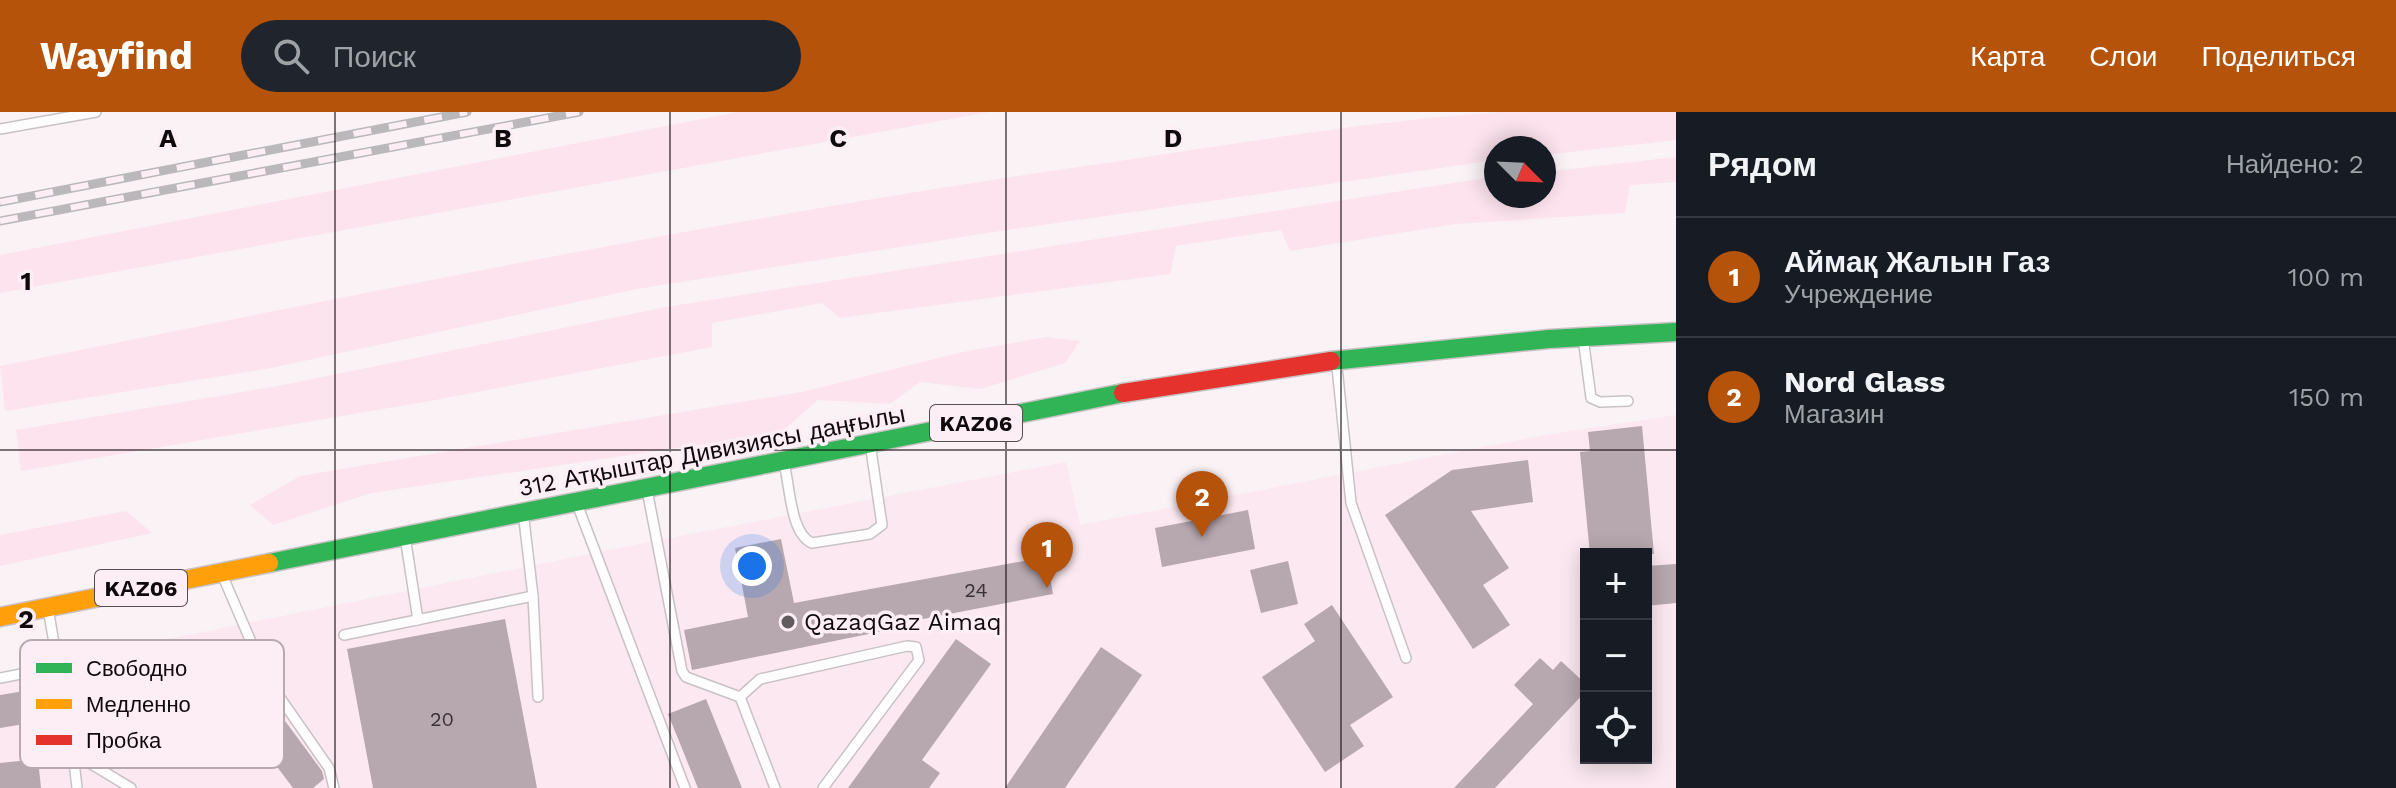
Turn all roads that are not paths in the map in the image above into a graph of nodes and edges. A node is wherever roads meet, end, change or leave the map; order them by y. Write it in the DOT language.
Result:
graph roads {
  1 [pos="96,112"];
  2 [pos="0,129"];
  3 [pos="1676,332"];
  4 [pos="1584,337"];
  5 [pos="1336,360"];
  6 [pos="1628,401"];
  7 [pos="870,444"];
  8 [pos="783,461"];
  9 [pos="647,488"];
  10 [pos="576,502"];
  11 [pos="523,512"];
  12 [pos="405,536"];
  13 [pos="221,573"];
  14 [pos="533,596"];
  15 [pos="48,607"];
  16 [pos="0,617"];
  17 [pos="418,620"];
  18 [pos="344,635"];
  19 [pos="53,640"];
  20 [pos="250,640"];
  21 [pos="1406,658"];
  22 [pos="20,674"];
  23 [pos="0,678"];
  24 [pos="538,697"];
  25 [pos="740,697"];
  26 [pos="284,703"];
  27 [pos="75,768"];
  28 [pos="98,768"];
  29 [pos="77,788"];
  30 [pos="131,788"];
  31 [pos="334,788"];
  32 [pos="685,788"];
  33 [pos="775,788"];
  34 [pos="823,788"];
  1 -- 2 [label="lane"];
  3 -- 4 [label="highway, 312 Атқыштар Дивизиясы даңғылы / KАZ06"];
  4 -- 5 [label="highway, 312 Атқыштар Дивизиясы даңғылы / KАZ06"];
  4 -- 6 [label="lane"];
  5 -- 7 [label="highway, 312 Атқыштар Дивизиясы даңғылы / KАZ06"];
  5 -- 21 [label="lane"];
  7 -- 8 [label="highway, 312 Атқыштар Дивизиясы даңғылы / KАZ06"];
  7 -- 8 [label="lane"];
  8 -- 9 [label="highway, 312 Атқыштар Дивизиясы даңғылы / KАZ06"];
  9 -- 10 [label="highway, 312 Атқыштар Дивизиясы даңғылы / KАZ06"];
  9 -- 25 [label="lane"];
  10 -- 11 [label="highway, 312 Атқыштар Дивизиясы даңғылы / KАZ06"];
  10 -- 32 [label="lane"];
  11 -- 12 [label="highway, 312 Атқыштар Дивизиясы даңғылы / KАZ06"];
  11 -- 14 [label="lane"];
  12 -- 13 [label="highway, 312 Атқыштар Дивизиясы даңғылы / KАZ06"];
  12 -- 17 [label="lane"];
  13 -- 15 [label="highway, 312 Атқыштар Дивизиясы даңғылы / KАZ06"];
  13 -- 20 [label="lane"];
  14 -- 17 [label="lane"];
  14 -- 24 [label="lane"];
  15 -- 16 [label="highway, 312 Атқыштар Дивизиясы даңғылы / KАZ06"];
  15 -- 19 [label="lane"];
  17 -- 18 [label="lane"];
  22 -- 23 [label="lane"];
  25 -- 33 [label="lane"];
  25 -- 34 [label="lane"];
  26 -- 31 [label="lane"];
  27 -- 29 [label="lane"];
  28 -- 30 [label="lane"];
}
